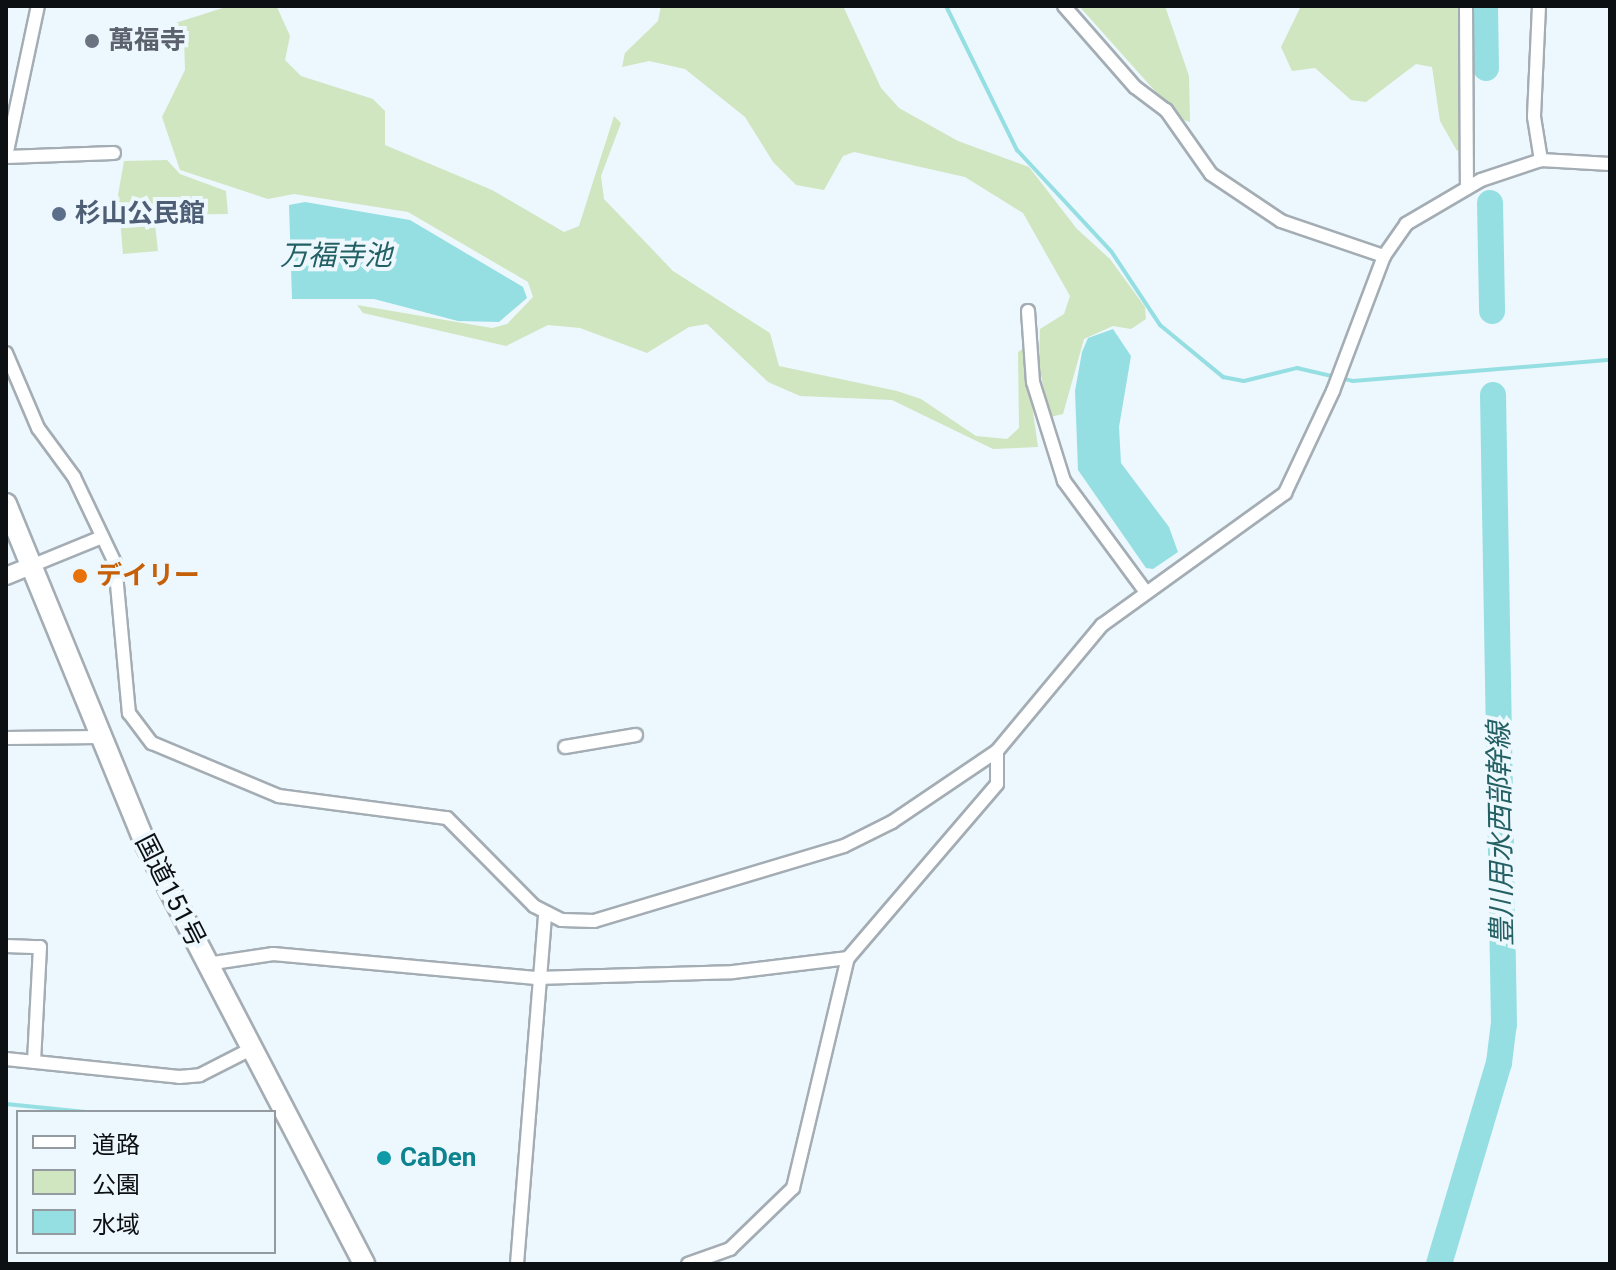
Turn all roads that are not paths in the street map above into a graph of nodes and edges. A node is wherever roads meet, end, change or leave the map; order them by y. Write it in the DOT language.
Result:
graph roads {
  1 [pos="38,6"];
  2 [pos="1064,6"];
  3 [pos="1466,6"];
  4 [pos="1539,6"];
  5 [pos="114,153"];
  6 [pos="6,156"];
  7 [pos="1541,160"];
  8 [pos="1610,164"];
  9 [pos="1467,187"];
  10 [pos="1384,256"];
  11 [pos="1028,311"];
  12 [pos="6,353"];
  13 [pos="6,504"];
  14 [pos="102,537"];
  15 [pos="31,566"];
  16 [pos="6,576"];
  17 [pos="1145,591"];
  18 [pos="636,735"];
  19 [pos="100,737"];
  20 [pos="6,738"];
  21 [pos="565,747"];
  22 [pos="997,751"];
  23 [pos="545,913"];
  24 [pos="6,946"];
  25 [pos="848,958"];
  26 [pos="207,964"];
  27 [pos="536,978"];
  28 [pos="251,1049"];
  29 [pos="6,1059"];
  30 [pos="34,1062"];
  31 [pos="364,1264"];
  32 [pos="517,1264"];
  33 [pos="688,1264"];
  1 -- 6 [label="street"];
  2 -- 10 [label="street"];
  3 -- 9 [label="street"];
  4 -- 7 [label="street"];
  5 -- 6 [label="street"];
  7 -- 8 [label="street"];
  7 -- 9 [label="street"];
  9 -- 10 [label="street"];
  10 -- 17 [label="street"];
  11 -- 17 [label="street"];
  12 -- 14 [label="street"];
  13 -- 15 [label="highway, 国道151号"];
  14 -- 15 [label="street"];
  14 -- 23 [label="street"];
  15 -- 16 [label="street"];
  15 -- 19 [label="highway, 国道151号"];
  17 -- 22 [label="street"];
  18 -- 21 [label="street"];
  19 -- 20 [label="street"];
  19 -- 26 [label="highway, 国道151号"];
  22 -- 23 [label="street"];
  22 -- 25 [label="street"];
  23 -- 27 [label="street"];
  24 -- 30 [label="street"];
  25 -- 27 [label="street"];
  25 -- 33 [label="street"];
  26 -- 27 [label="street"];
  26 -- 28 [label="highway, 国道151号"];
  27 -- 32 [label="street"];
  28 -- 30 [label="street"];
  28 -- 31 [label="highway, 国道151号"];
  29 -- 30 [label="street"];
}
